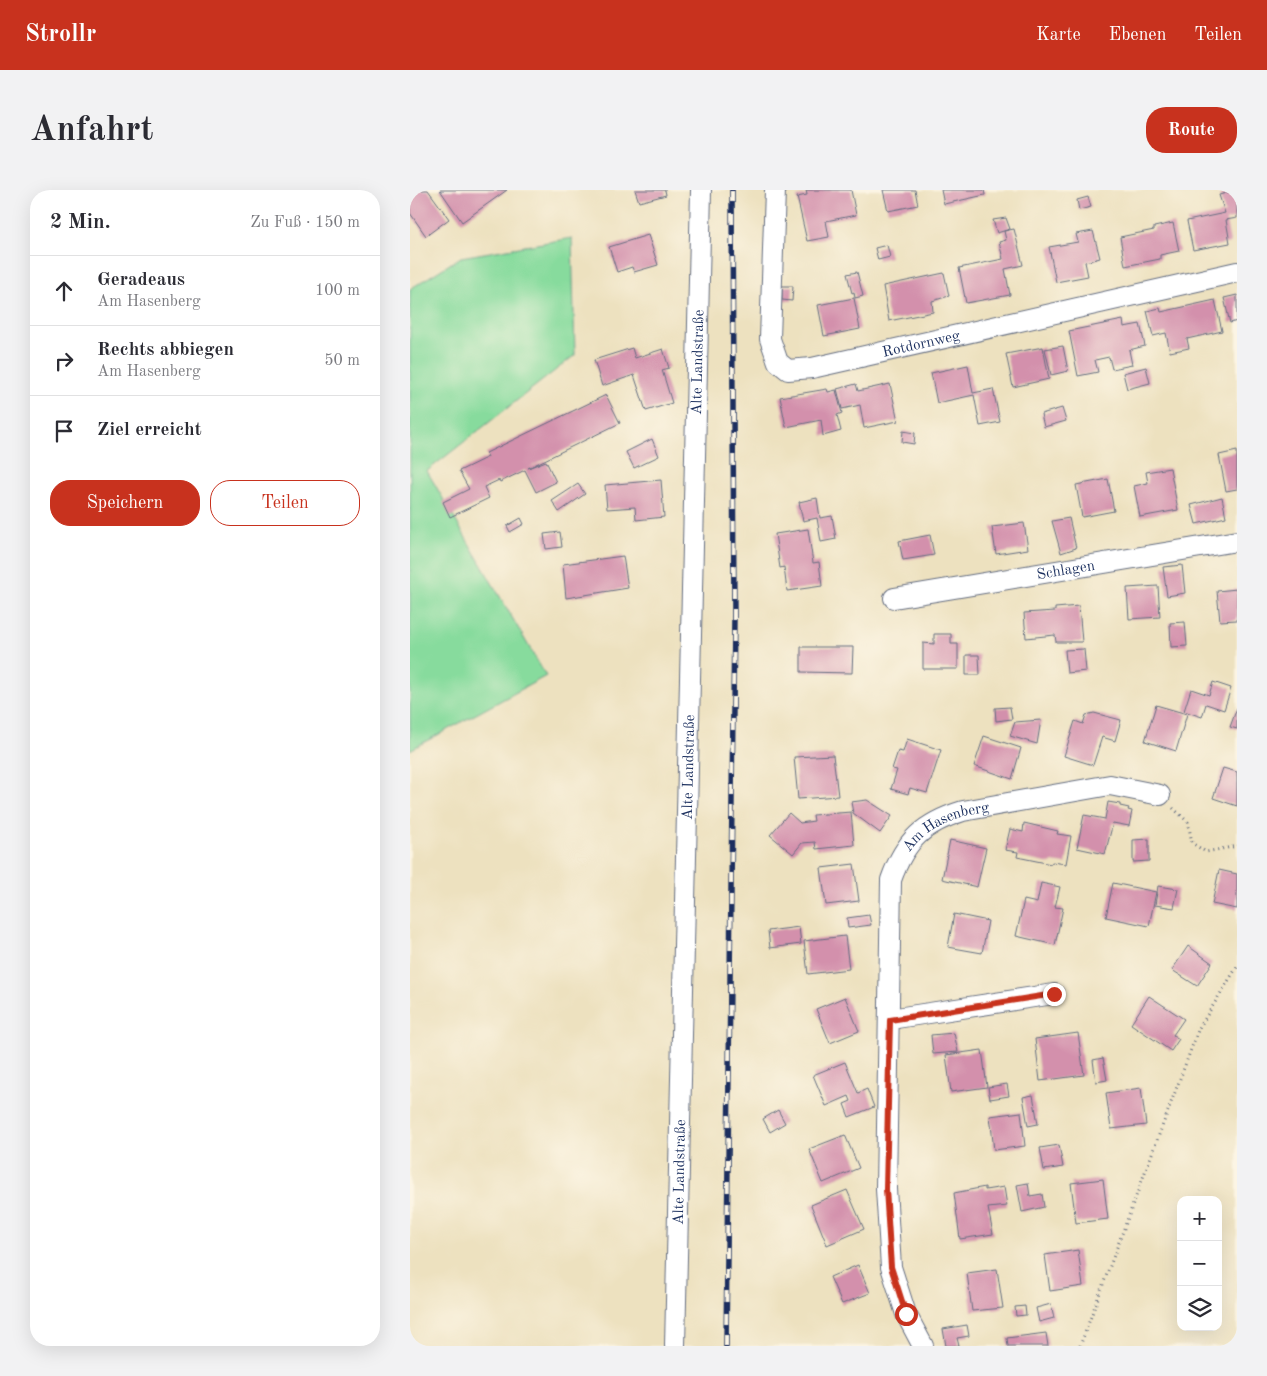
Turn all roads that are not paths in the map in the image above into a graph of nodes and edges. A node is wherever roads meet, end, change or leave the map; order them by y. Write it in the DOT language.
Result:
graph roads {
  1 [pos="701,190"];
  2 [pos="775,190"];
  3 [pos="1237,272"];
  4 [pos="1237,540"];
  5 [pos="894,598"];
  6 [pos="1160,795"];
  7 [pos="1054,994"];
  8 [pos="890,1020"];
  9 [pos="674,1346"];
  10 [pos="923,1346"];
  1 -- 9 [label="street, Alte Landstraße"];
  2 -- 3 [label="street, Rotdornweg"];
  4 -- 5 [label="street, Schlagen"];
  6 -- 8 [label="street, Am Hasenberg"];
  7 -- 8 [label="street"];
  8 -- 10 [label="street, Am Hasenberg"];
}
